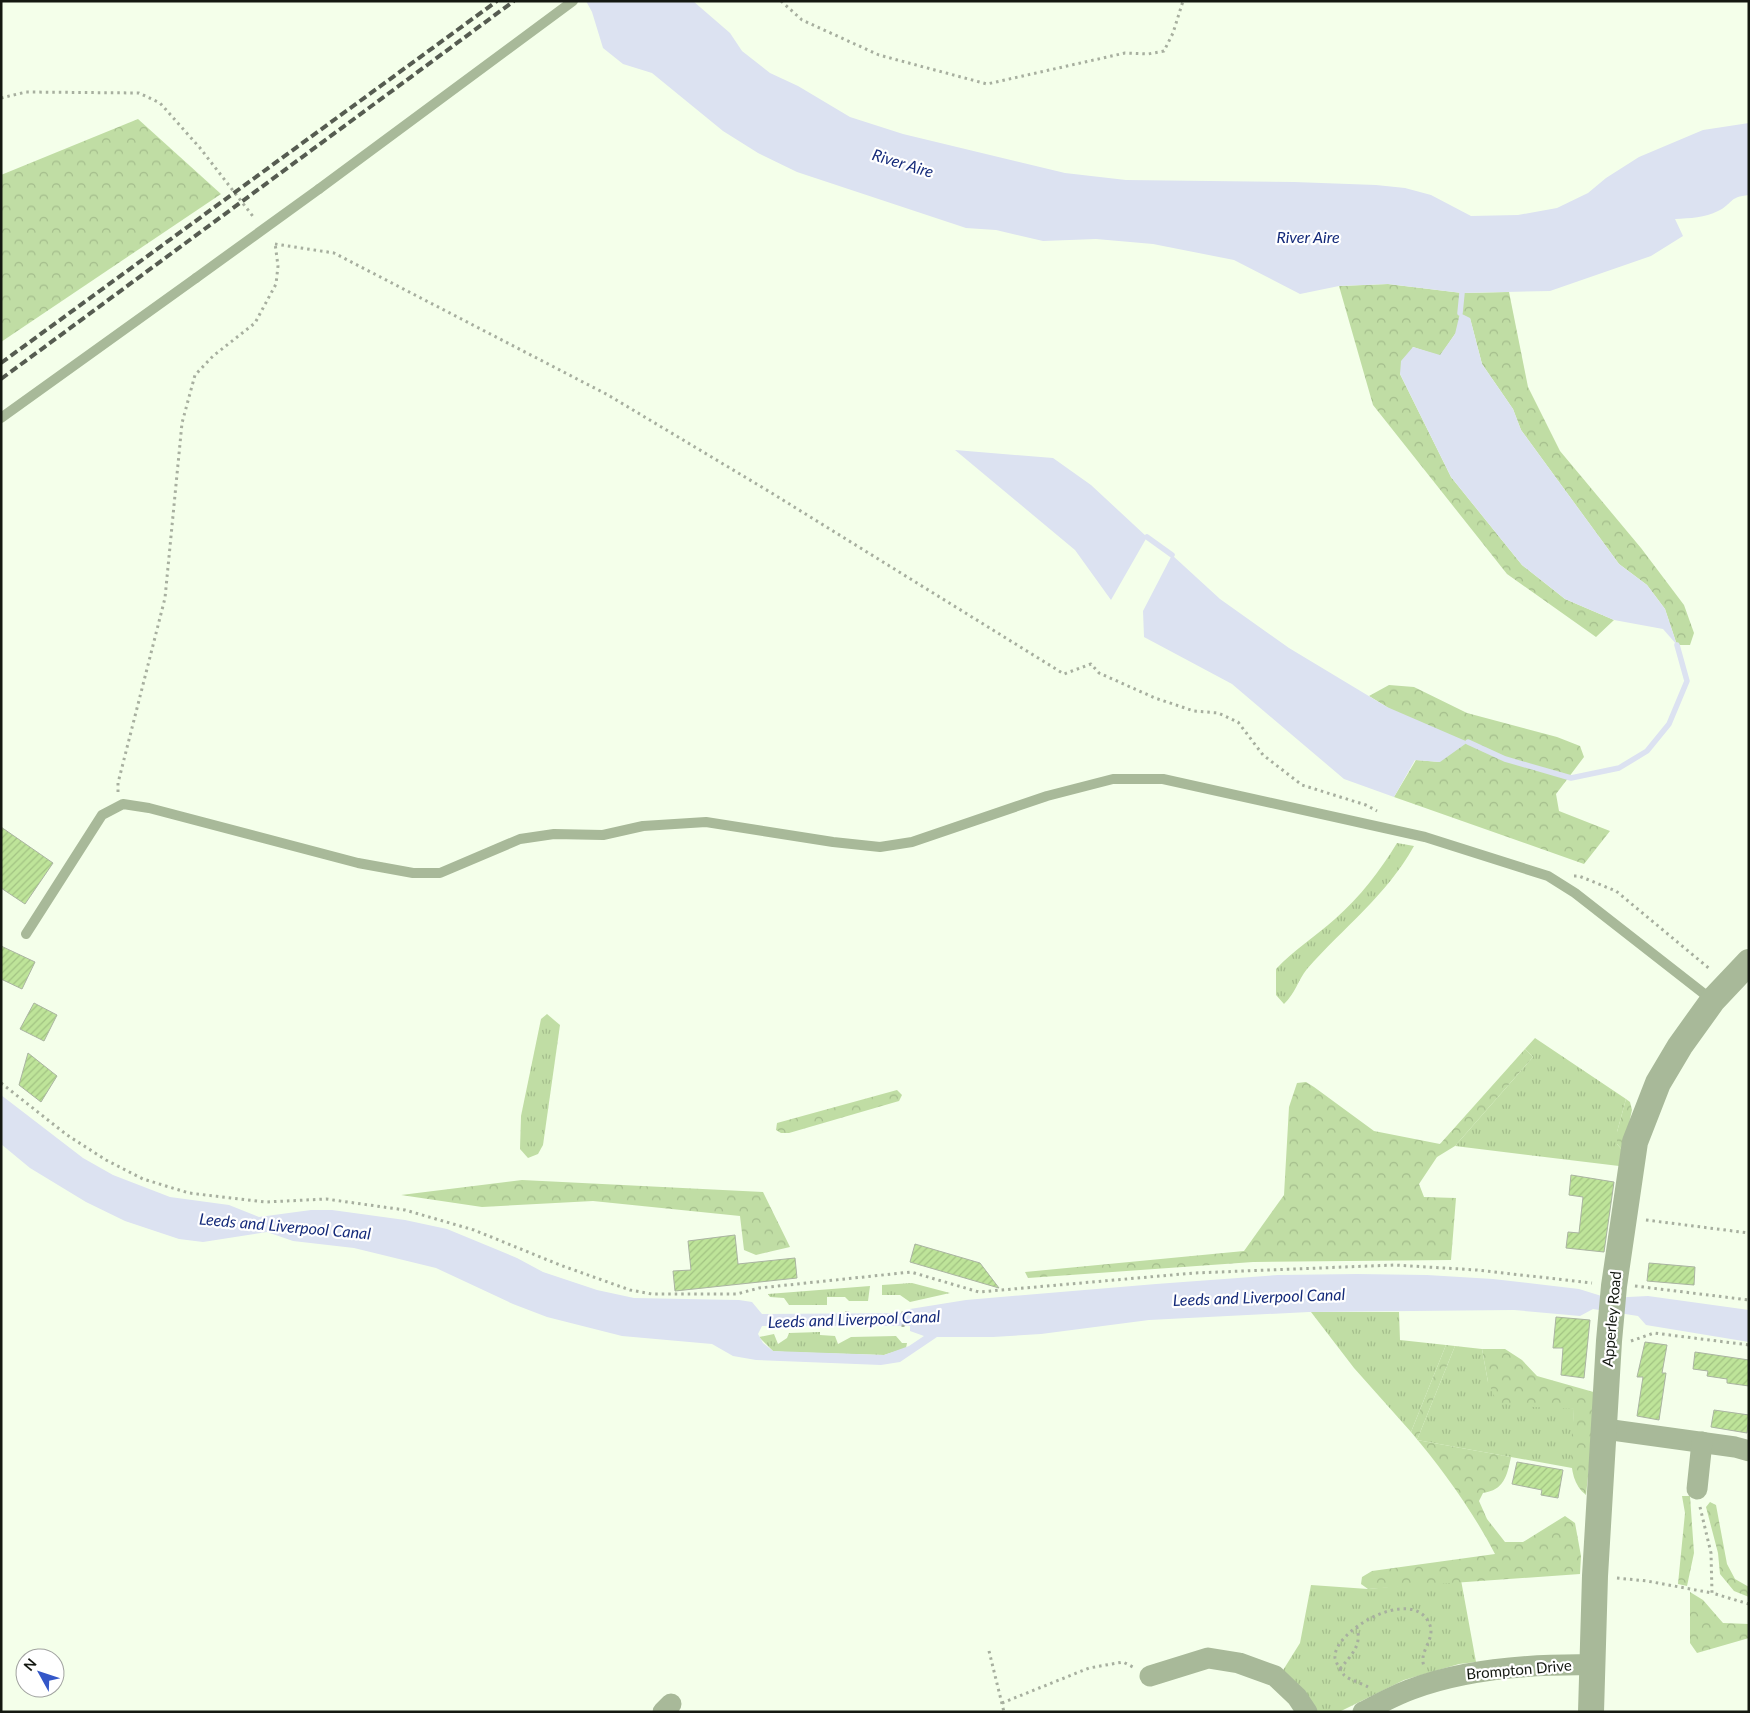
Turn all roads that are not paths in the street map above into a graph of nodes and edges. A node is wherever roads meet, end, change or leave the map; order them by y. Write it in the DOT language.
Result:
graph roads {
  1 [pos="573,1"];
  2 [pos="1,418"];
  3 [pos="26,934"];
  4 [pos="1749,962"];
  5 [pos="1720,992"];
  6 [pos="1605,1429"];
  7 [pos="1702,1442"];
  8 [pos="1749,1452"];
  9 [pos="1697,1489"];
  10 [pos="1593,1665"];
  11 [pos="1150,1676"];
  12 [pos="1370,1709"];
  13 [pos="1307,1712"];
  14 [pos="1591,1712"];
  1 -- 2 [label="lane, bridge"];
  3 -- 5 [label="lane"];
  4 -- 5 [label="street, Apperley Road"];
  5 -- 6 [label="street, Apperley Road"];
  6 -- 7 [label="street"];
  6 -- 10 [label="street, Apperley Road"];
  7 -- 8 [label="street"];
  7 -- 9 [label="street"];
  10 -- 12 [label="street, Brompton Drive"];
  10 -- 14 [label="street, Apperley Road"];
  11 -- 13 [label="street"];
}
